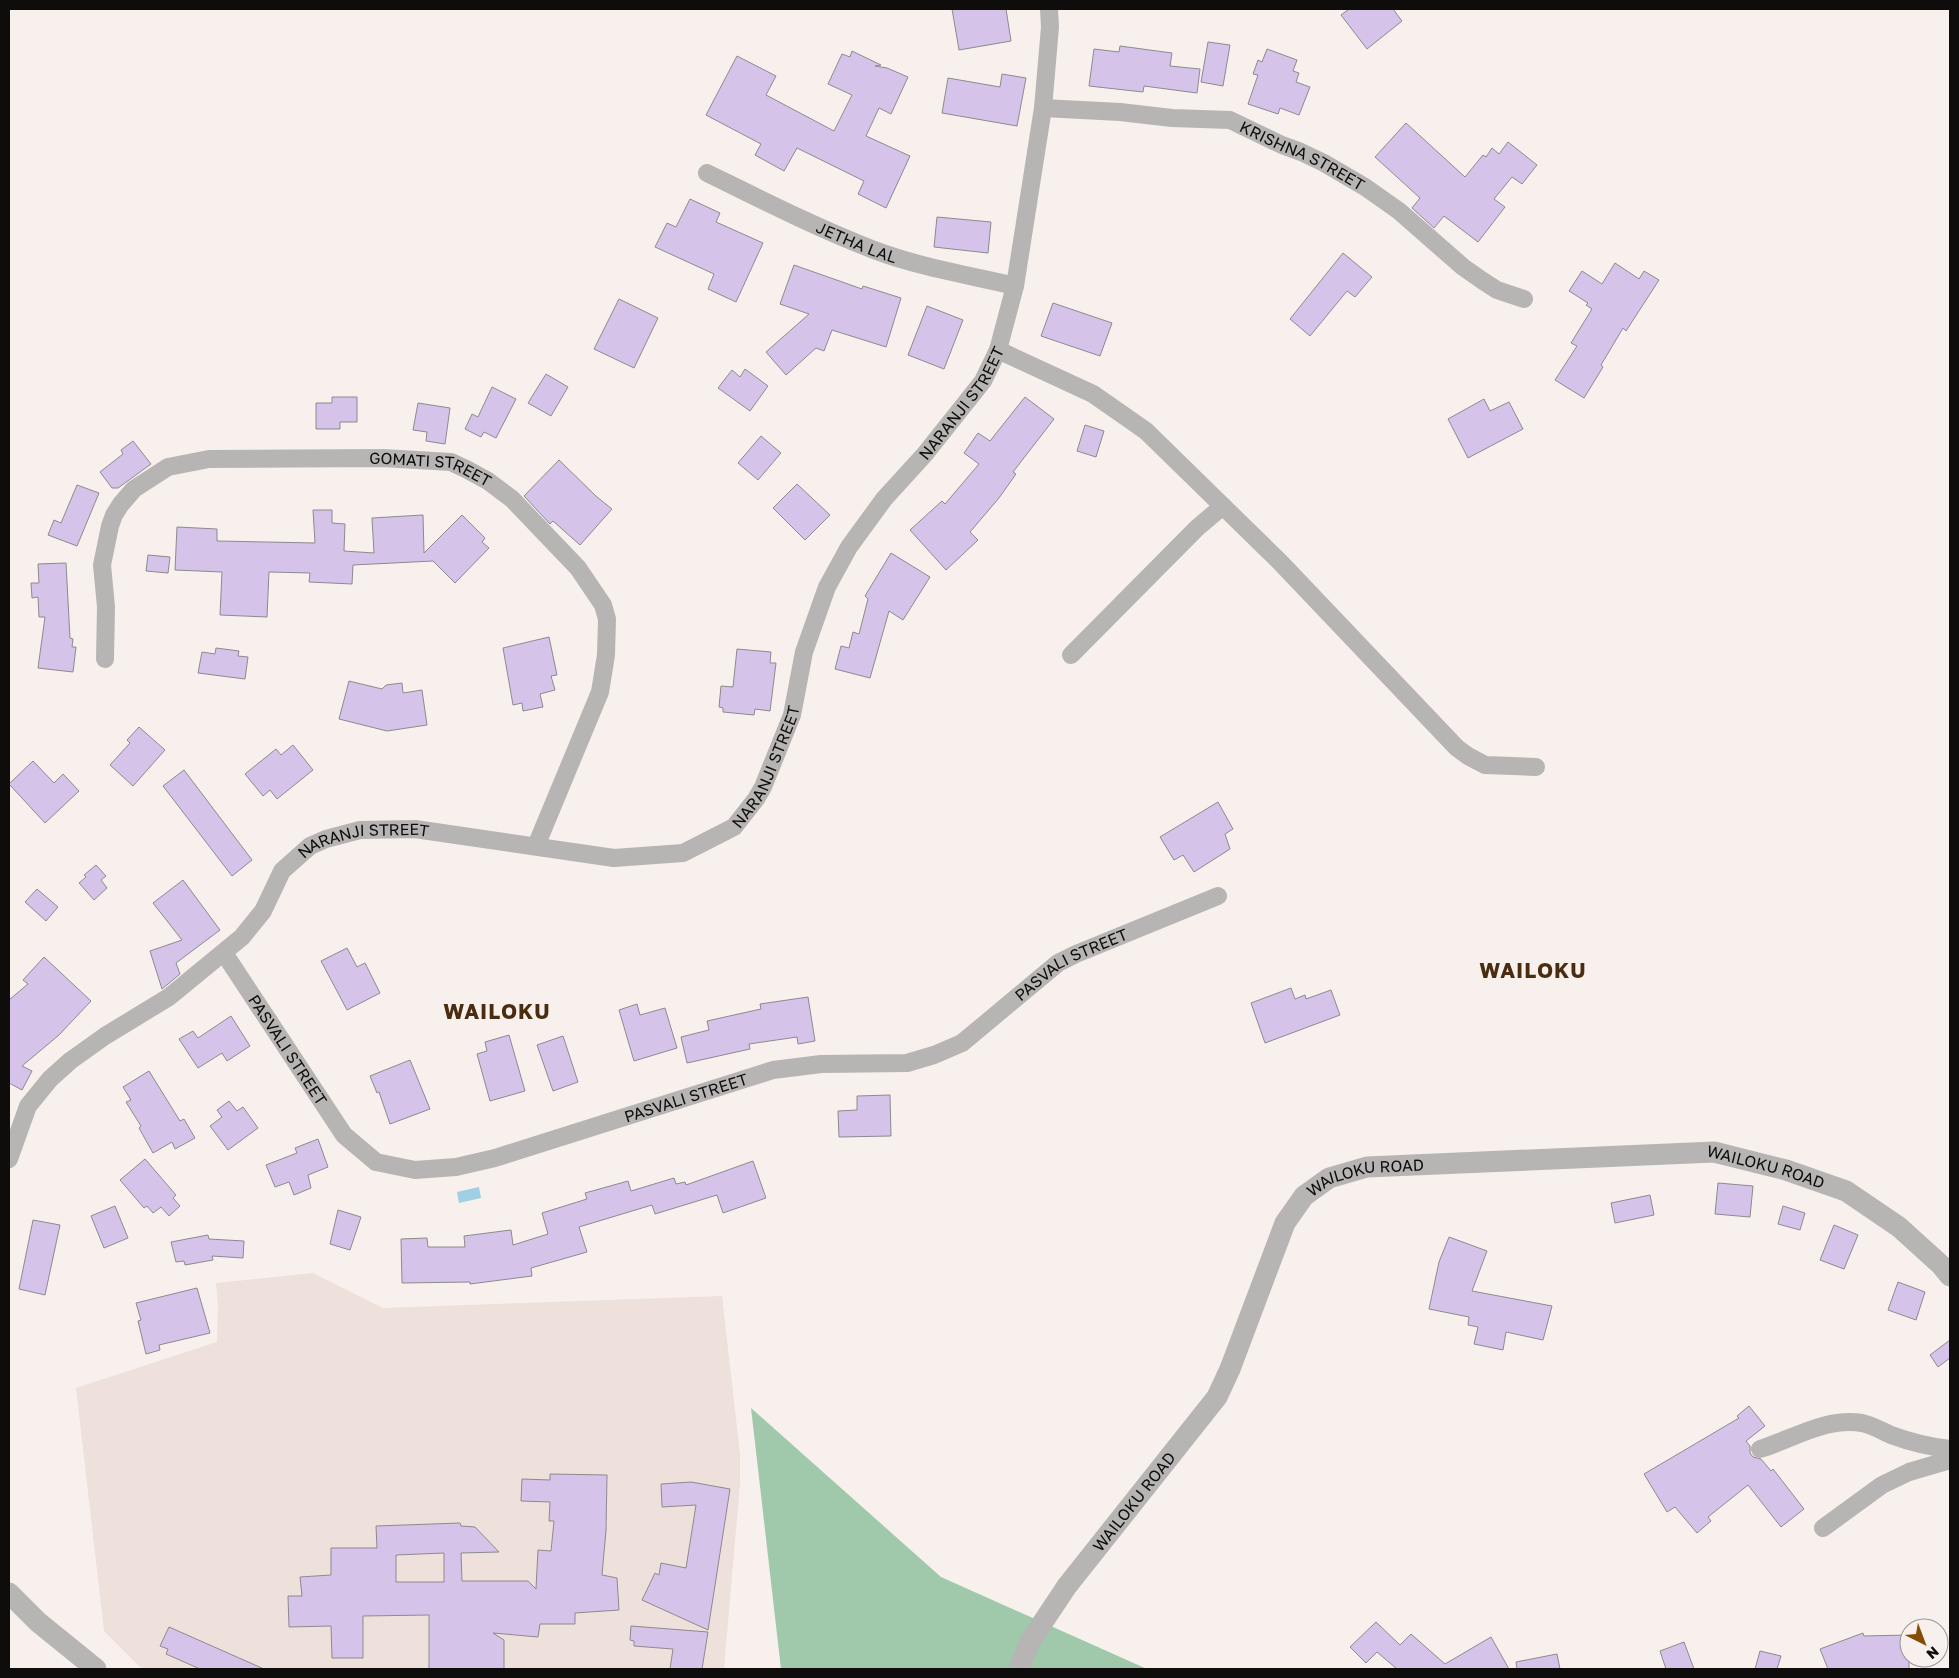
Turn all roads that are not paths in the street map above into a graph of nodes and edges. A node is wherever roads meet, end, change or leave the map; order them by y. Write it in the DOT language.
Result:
graph roads {
  1 [pos="1050,9"];
  2 [pos="1043,108"];
  3 [pos="707,173"];
  4 [pos="1015,286"];
  5 [pos="1524,298"];
  6 [pos="998,350"];
  7 [pos="1223,506"];
  8 [pos="1071,655"];
  9 [pos="106,659"];
  10 [pos="1536,767"];
  11 [pos="536,846"];
  12 [pos="1218,896"];
  13 [pos="224,953"];
  14 [pos="9,1159"];
  15 [pos="1950,1276"];
  16 [pos="1760,1449"];
  17 [pos="1950,1449"];
  18 [pos="1950,1460"];
  19 [pos="1823,1528"];
  20 [pos="9,1593"];
  21 [pos="96,1669"];
  22 [pos="1019,1669"];
  1 -- 2 [label="street, NARANJI STREET"];
  2 -- 4 [label="street, NARANJI STREET"];
  2 -- 5 [label="street, KRISHNA STREET"];
  3 -- 4 [label="street, JETHA LAL"];
  4 -- 6 [label="street, NARANJI STREET"];
  6 -- 7 [label="street"];
  6 -- 11 [label="street, NARANJI STREET"];
  7 -- 8 [label="street"];
  7 -- 10 [label="street"];
  9 -- 11 [label="street, GOMATI STREET"];
  11 -- 13 [label="street, NARANJI STREET"];
  12 -- 13 [label="street, PASVALI STREET"];
  13 -- 14 [label="street, NARANJI STREET"];
  15 -- 22 [label="street, WAILOKU ROAD"];
  16 -- 17 [label="street"];
  18 -- 19 [label="street"];
  20 -- 21 [label="street"];
}
